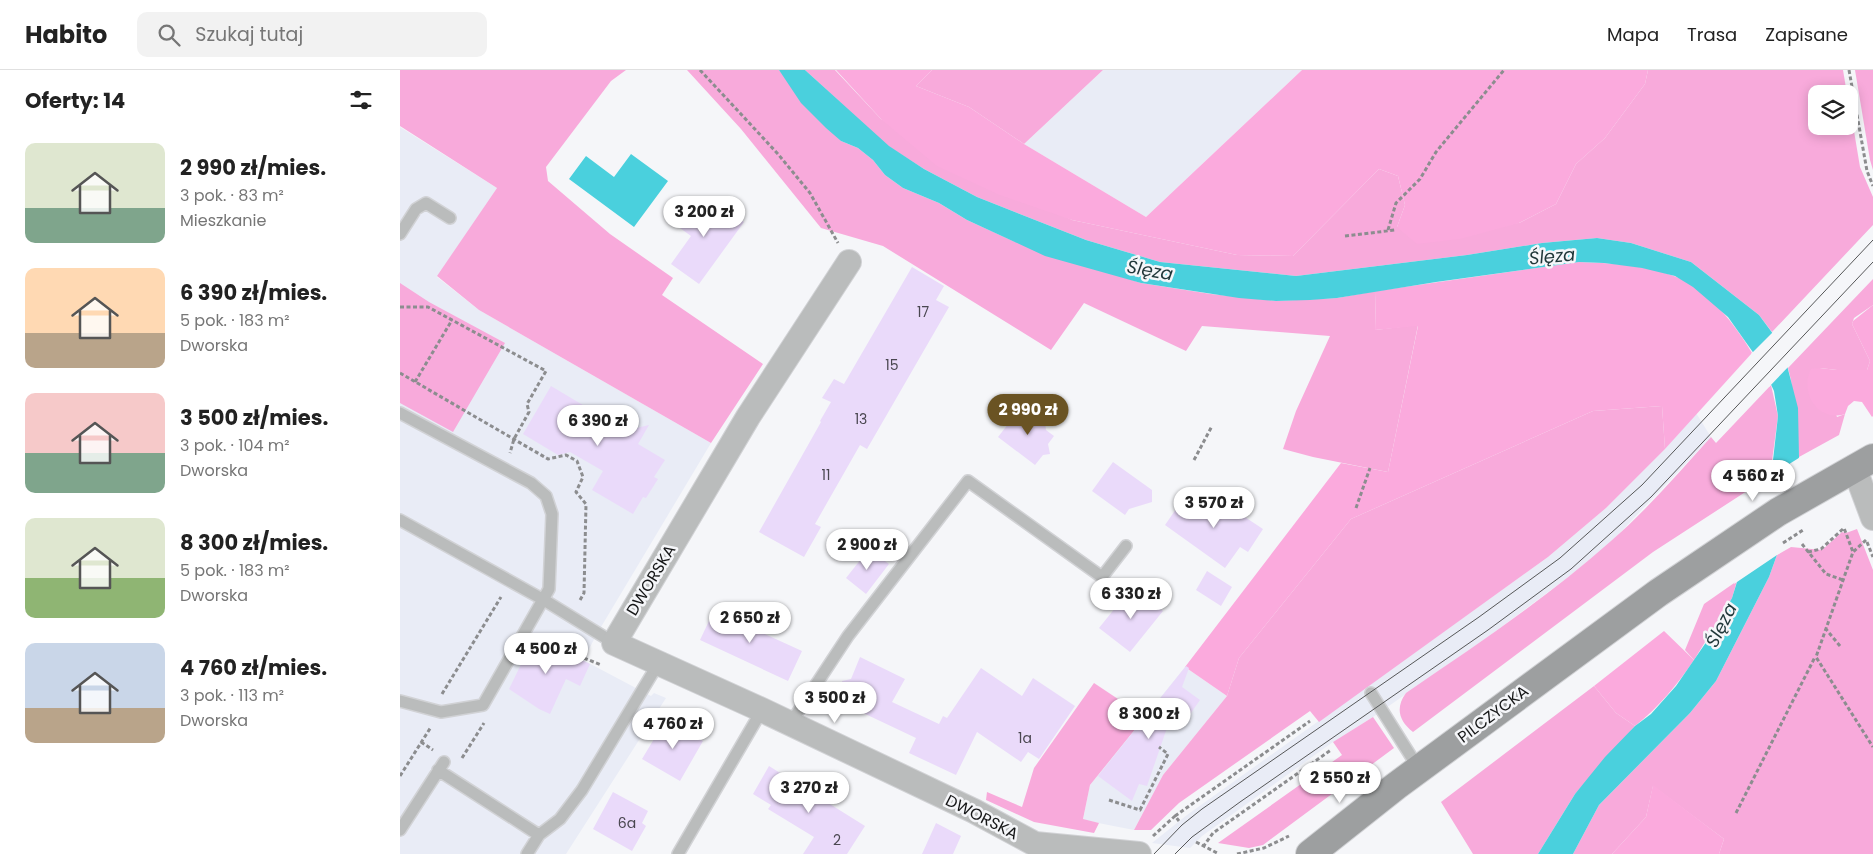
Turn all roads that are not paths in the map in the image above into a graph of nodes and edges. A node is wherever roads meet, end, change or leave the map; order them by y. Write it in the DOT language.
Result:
graph roads {
  1 [pos="450,218"];
  2 [pos="400,234"];
  3 [pos="848,262"];
  4 [pos="400,413"];
  5 [pos="1864,462"];
  6 [pos="400,520"];
  7 [pos="1868,525"];
  8 [pos="1126,546"];
  9 [pos="544,600"];
  10 [pos="614,643"];
  11 [pos="658,664"];
  12 [pos="1371,693"];
  13 [pos="400,701"];
  14 [pos="762,710"];
  15 [pos="790,724"];
  16 [pos="1419,769"];
  17 [pos="400,830"];
  18 [pos="539,835"];
  19 [pos="1034,849"];
  20 [pos="527,854"];
  21 [pos="678,854"];
  22 [pos="1139,854"];
  23 [pos="1310,854"];
  1 -- 2 [label="lane"];
  3 -- 10 [label="street, DWORSKA"];
  4 -- 9 [label="lane"];
  5 -- 7 [label="street"];
  5 -- 16 [label="street, PILCZYCKA"];
  6 -- 9 [label="lane"];
  8 -- 15 [label="lane"];
  9 -- 10 [label="lane"];
  9 -- 13 [label="lane"];
  10 -- 11 [label="street, DWORSKA"];
  11 -- 14 [label="street, DWORSKA"];
  11 -- 18 [label="lane"];
  12 -- 16 [label="lane"];
  14 -- 15 [label="street, DWORSKA"];
  14 -- 21 [label="lane"];
  15 -- 19 [label="street, DWORSKA"];
  16 -- 23 [label="street, PILCZYCKA"];
  17 -- 18 [label="lane"];
  18 -- 20 [label="lane"];
  19 -- 22 [label="street, DWORSKA"];
}
